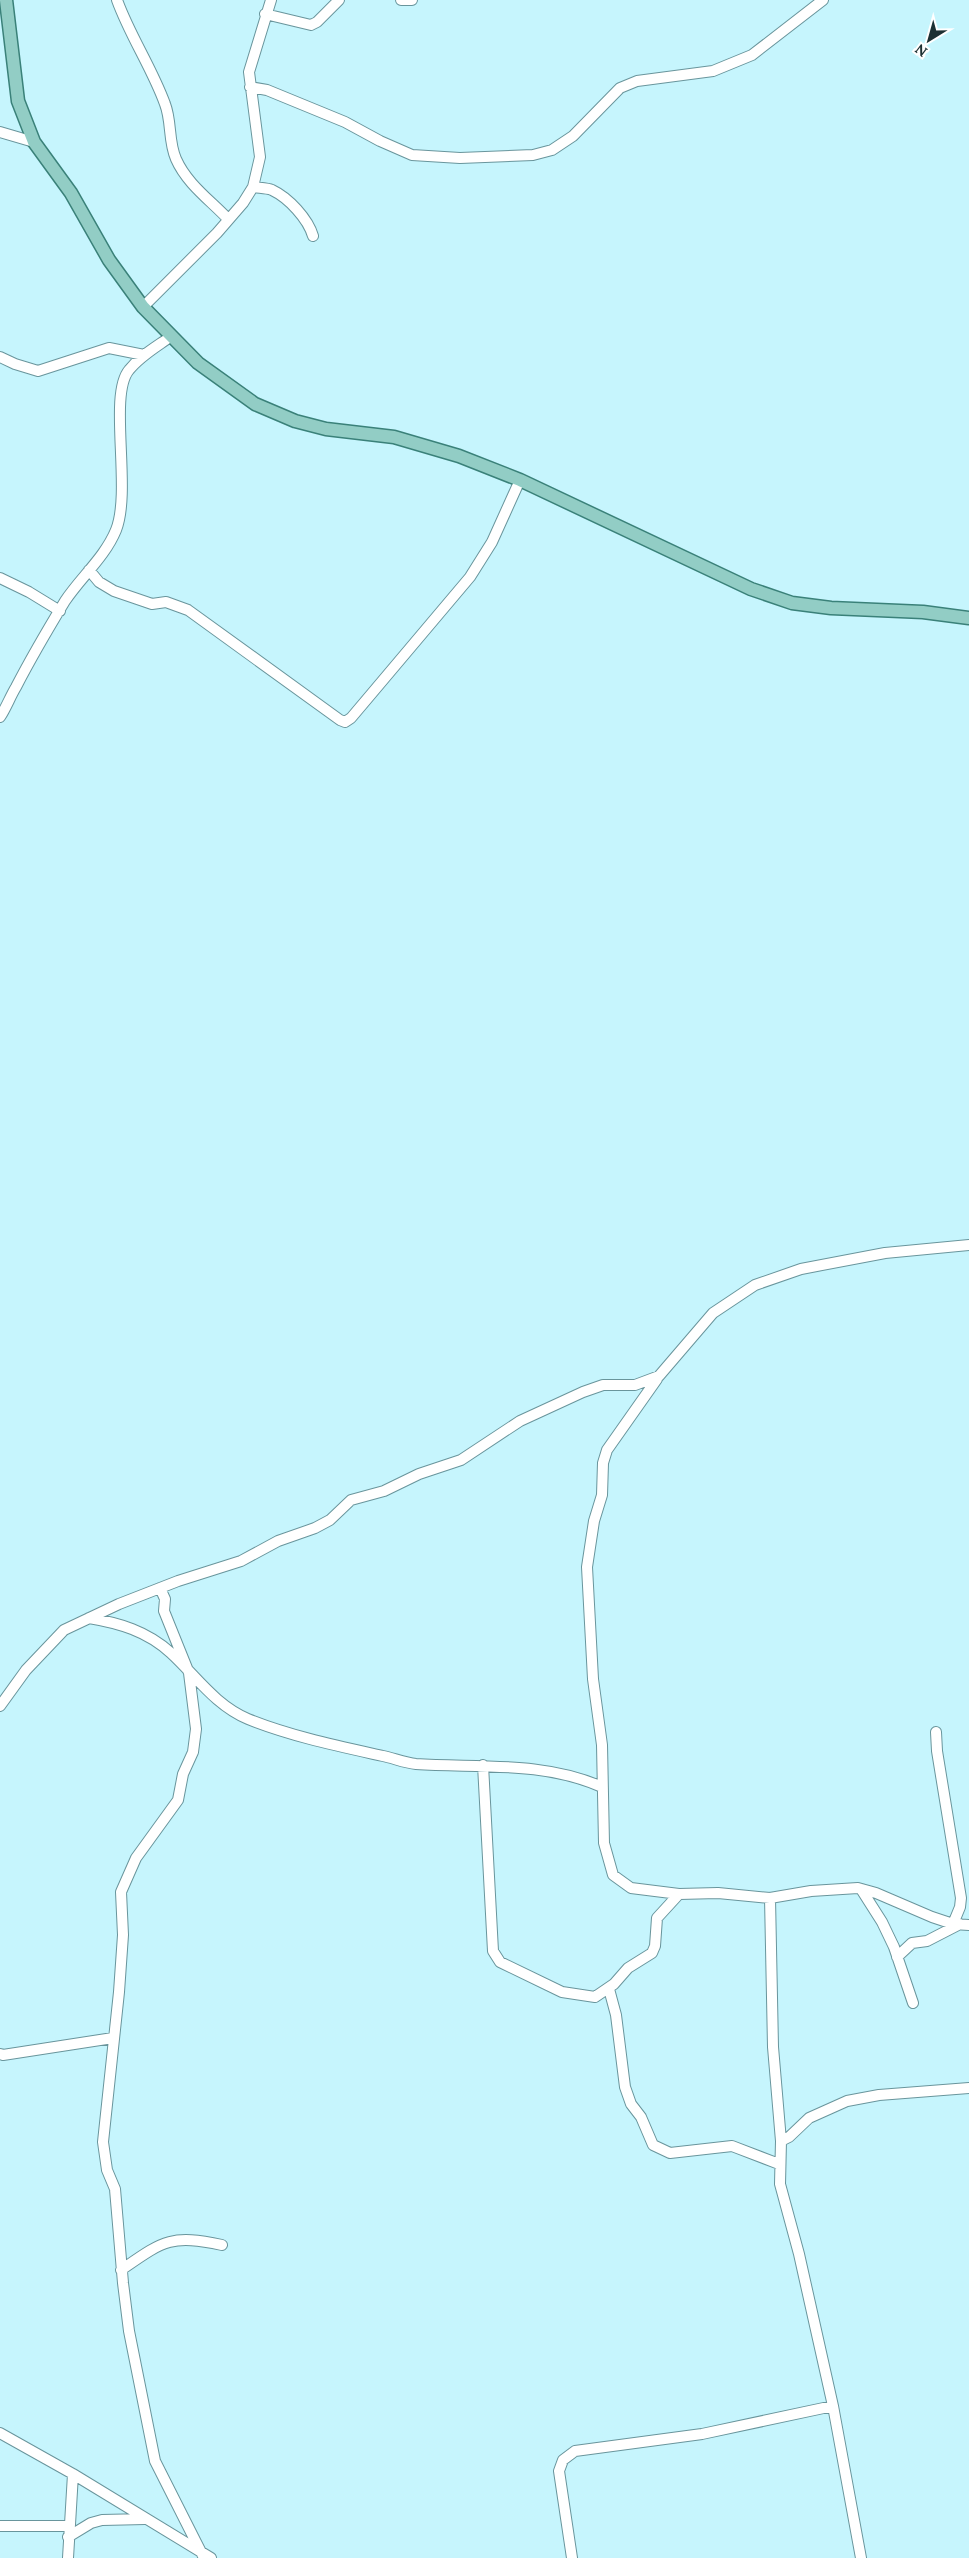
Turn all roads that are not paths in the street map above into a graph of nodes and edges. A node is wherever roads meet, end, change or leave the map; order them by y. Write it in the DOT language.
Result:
graph roads {
  1 [pos="6,0"];
  2 [pos="117,0"];
  3 [pos="271,0"];
  4 [pos="339,0"];
  5 [pos="401,0"];
  6 [pos="412,0"];
  7 [pos="823,0"];
  8 [pos="265,14"];
  9 [pos="4,23"];
  10 [pos="250,87"];
  11 [pos="0,132"];
  12 [pos="34,142"];
  13 [pos="253,187"];
  14 [pos="228,219"];
  15 [pos="314,236"];
  16 [pos="143,307"];
  17 [pos="170,337"];
  18 [pos="144,355"];
  19 [pos="0,357"];
  20 [pos="520,480"];
  21 [pos="89,570"];
  22 [pos="0,578"];
  23 [pos="60,611"];
  24 [pos="969,618"];
  25 [pos="0,717"];
  26 [pos="969,1245"];
  27 [pos="659,1376"];
  28 [pos="160,1588"];
  29 [pos="88,1618"];
  30 [pos="189,1673"];
  31 [pos="0,1706"];
  32 [pos="936,1732"];
  33 [pos="483,1766"];
  34 [pos="602,1786"];
  35 [pos="861,1889"];
  36 [pos="679,1894"];
  37 [pos="770,1898"];
  38 [pos="961,1924"];
  39 [pos="897,1957"];
  40 [pos="609,1989"];
  41 [pos="913,2003"];
  42 [pos="113,2038"];
  43 [pos="0,2054"];
  44 [pos="969,2088"];
  45 [pos="781,2141"];
  46 [pos="779,2164"];
  47 [pos="222,2245"];
  48 [pos="121,2270"];
  49 [pos="833,2406"];
  50 [pos="0,2433"];
  51 [pos="73,2474"];
  52 [pos="146,2519"];
  53 [pos="0,2526"];
  54 [pos="69,2526"];
  55 [pos="68,2537"];
  56 [pos="206,2556"];
  57 [pos="68,2558"];
  58 [pos="572,2558"];
  59 [pos="861,2558"];
  1 -- 9 [label="main road"];
  2 -- 14 [label="street"];
  3 -- 8 [label="street"];
  4 -- 8 [label="street"];
  5 -- 6 [label="street"];
  7 -- 10 [label="street"];
  8 -- 10 [label="street"];
  9 -- 12 [label="main road"];
  10 -- 13 [label="street"];
  11 -- 12 [label="street"];
  12 -- 16 [label="main road"];
  13 -- 14 [label="street"];
  13 -- 15 [label="street"];
  14 -- 16 [label="street"];
  16 -- 17 [label="main road"];
  17 -- 18 [label="street"];
  17 -- 20 [label="main road"];
  18 -- 19 [label="street"];
  18 -- 21 [label="street"];
  20 -- 21 [label="street"];
  20 -- 24 [label="main road"];
  21 -- 23 [label="street"];
  22 -- 23 [label="street"];
  23 -- 25 [label="street"];
  26 -- 27 [label="street"];
  27 -- 28 [label="street"];
  27 -- 34 [label="street"];
  28 -- 29 [label="street"];
  28 -- 30 [label="street"];
  29 -- 30 [label="street"];
  29 -- 31 [label="street"];
  30 -- 33 [label="street"];
  30 -- 42 [label="street"];
  32 -- 38 [label="street"];
  33 -- 34 [label="street"];
  33 -- 40 [label="street"];
  34 -- 36 [label="street"];
  35 -- 37 [label="street"];
  35 -- 38 [label="street"];
  35 -- 39 [label="street"];
  36 -- 37 [label="street"];
  36 -- 40 [label="street"];
  37 -- 45 [label="street"];
  38 -- 39 [label="street"];
  39 -- 41 [label="street"];
  40 -- 46 [label="street"];
  42 -- 43 [label="street"];
  42 -- 48 [label="street"];
  44 -- 45 [label="street"];
  45 -- 46 [label="street"];
  46 -- 49 [label="street"];
  47 -- 48 [label="street"];
  48 -- 56 [label="street"];
  49 -- 58 [label="street"];
  49 -- 59 [label="street"];
  50 -- 51 [label="street"];
  51 -- 52 [label="street"];
  51 -- 54 [label="street"];
  52 -- 55 [label="street"];
  52 -- 56 [label="street"];
  53 -- 54 [label="street"];
  54 -- 55 [label="street"];
  55 -- 57 [label="street"];
}
